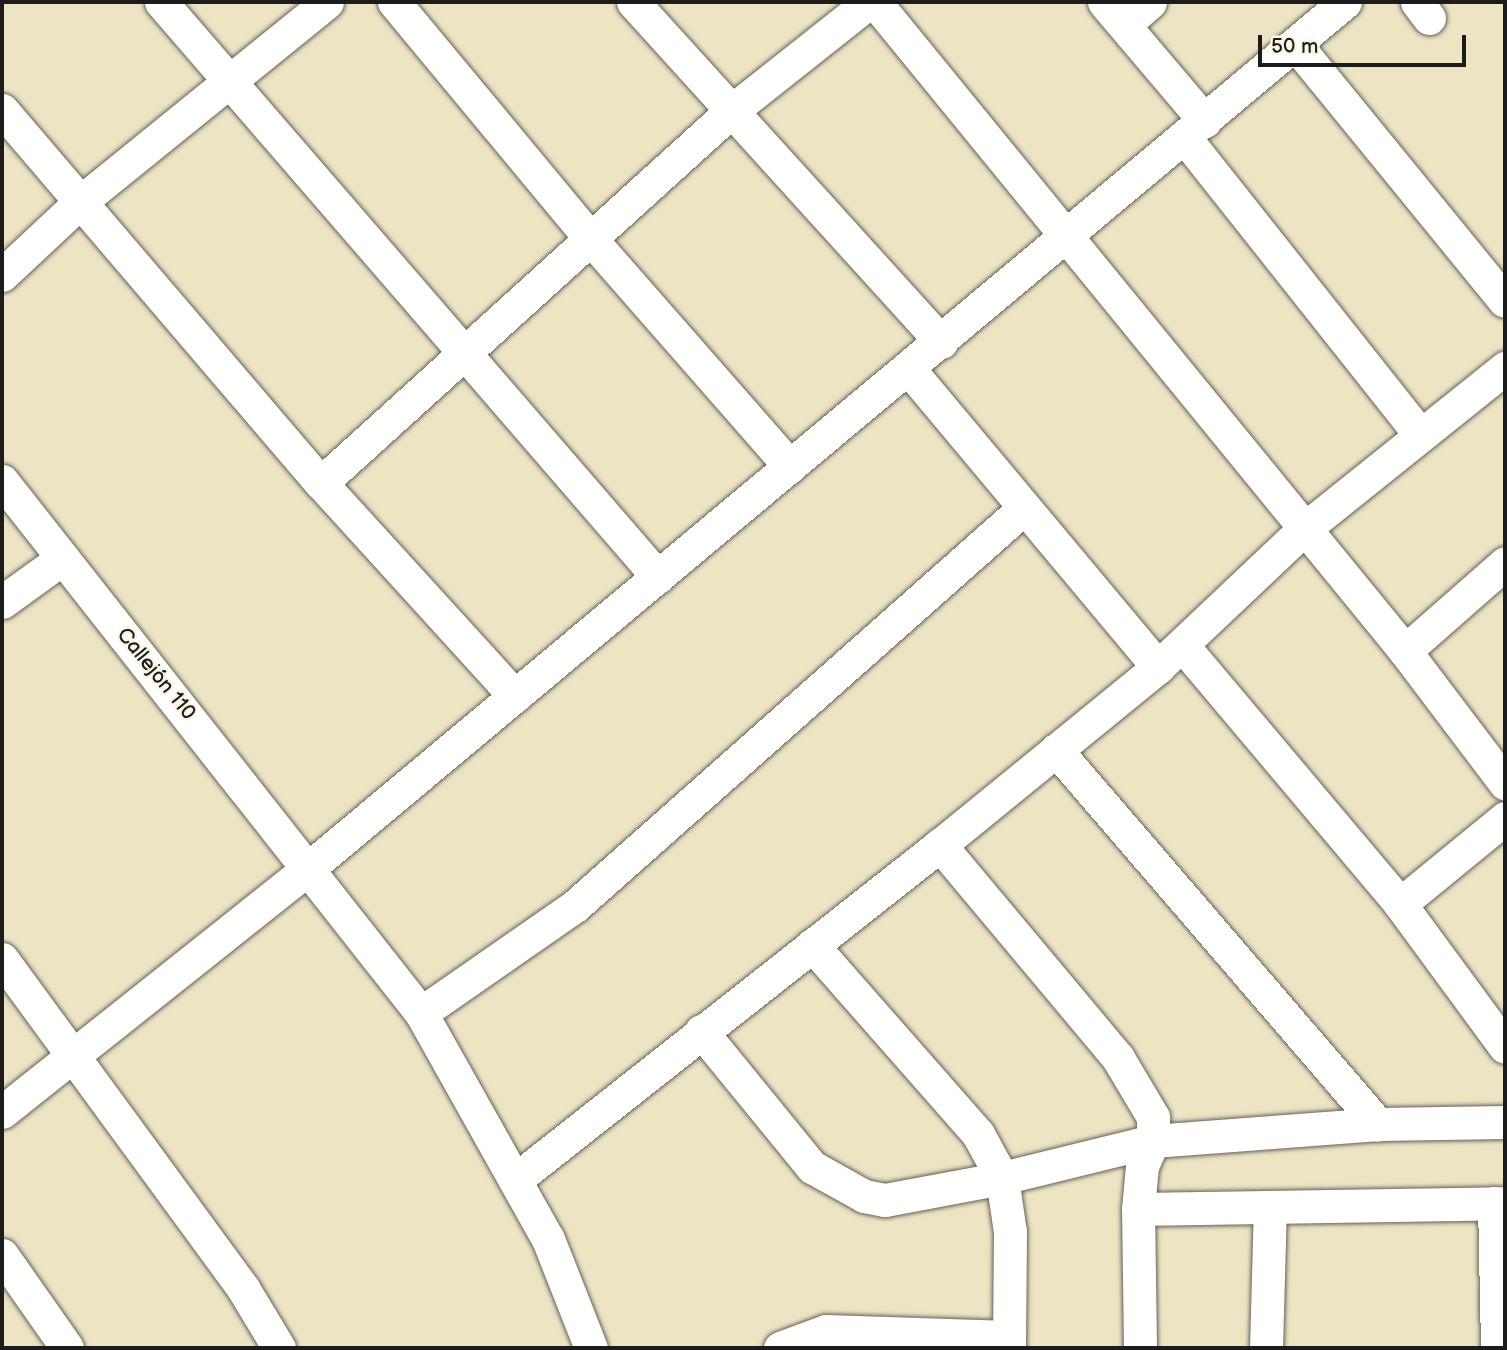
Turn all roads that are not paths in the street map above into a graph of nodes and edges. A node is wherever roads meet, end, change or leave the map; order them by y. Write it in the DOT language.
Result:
graph roads {
  1 [pos="161,2"];
  2 [pos="327,2"];
  3 [pos="394,2"];
  4 [pos="632,2"];
  5 [pos="869,2"];
  6 [pos="875,2"];
  7 [pos="1150,2"];
  8 [pos="1345,2"];
  9 [pos="1114,13"];
  10 [pos="1296,45"];
  11 [pos="230,83"];
  12 [pos="2,110"];
  13 [pos="729,113"];
  14 [pos="1195,130"];
  15 [pos="79,203"];
  16 [pos="1068,235"];
  17 [pos="589,237"];
  18 [pos="2,275"];
  19 [pos="1505,301"];
  20 [pos="941,341"];
  21 [pos="465,352"];
  22 [pos="908,368"];
  23 [pos="1505,368"];
  24 [pos="1420,435"];
  25 [pos="790,467"];
  26 [pos="2,481"];
  27 [pos="321,483"];
  28 [pos="1024,508"];
  29 [pos="1304,529"];
  30 [pos="63,558"];
  31 [pos="1505,564"];
  32 [pos="658,577"];
  33 [pos="2,602"];
  34 [pos="1183,646"];
  35 [pos="1405,650"];
  36 [pos="1158,667"];
  37 [pos="515,696"];
  38 [pos="1056,750"];
  39 [pos="1505,783"];
  40 [pos="1505,818"];
  41 [pos="940,845"];
  42 [pos="310,867"];
  43 [pos="1400,904"];
  44 [pos="812,945"];
  45 [pos="2,959"];
  46 [pos="421,1013"];
  47 [pos="701,1031"];
  48 [pos="1505,1047"];
  49 [pos="72,1059"];
  50 [pos="2,1112"];
  51 [pos="1505,1122"];
  52 [pos="1378,1124"];
  53 [pos="1153,1141"];
  54 [pos="1002,1178"];
  55 [pos="516,1180"];
  56 [pos="1500,1203"];
  57 [pos="1270,1207"];
  58 [pos="1138,1209"];
  59 [pos="2,1255"];
  60 [pos="1009,1343"];
  61 [pos="67,1348"];
  62 [pos="279,1348"];
  63 [pos="592,1348"];
  64 [pos="780,1348"];
  65 [pos="1140,1348"];
  66 [pos="1266,1348"];
  67 [pos="1497,1348"];
  1 -- 11 [label="street"];
  2 -- 11 [label="street"];
  3 -- 17 [label="street"];
  4 -- 13 [label="street"];
  5 -- 13 [label="street"];
  6 -- 16 [label="street"];
  7 -- 9 [label="street"];
  8 -- 10 [label="street"];
  9 -- 14 [label="street"];
  10 -- 14 [label="street"];
  10 -- 19 [label="street"];
  11 -- 15 [label="street"];
  11 -- 21 [label="street"];
  12 -- 15 [label="street"];
  13 -- 17 [label="street"];
  13 -- 20 [label="street"];
  14 -- 16 [label="street"];
  14 -- 24 [label="street"];
  15 -- 18 [label="street"];
  15 -- 27 [label="street"];
  16 -- 20 [label="street"];
  16 -- 29 [label="street"];
  17 -- 21 [label="street"];
  17 -- 25 [label="street"];
  20 -- 22 [label="street"];
  21 -- 27 [label="street"];
  21 -- 32 [label="street"];
  22 -- 25 [label="street"];
  22 -- 28 [label="street"];
  23 -- 24 [label="street"];
  24 -- 29 [label="street"];
  25 -- 32 [label="street"];
  26 -- 30 [label="street, Callejón 110"];
  27 -- 37 [label="street"];
  28 -- 36 [label="street"];
  28 -- 46 [label="street"];
  29 -- 34 [label="street"];
  29 -- 35 [label="street"];
  30 -- 33 [label="street"];
  30 -- 42 [label="street, Callejón 110"];
  31 -- 35 [label="street"];
  32 -- 37 [label="street"];
  34 -- 36 [label="street"];
  34 -- 43 [label="street"];
  35 -- 39 [label="street"];
  36 -- 38 [label="street"];
  37 -- 42 [label="street"];
  38 -- 41 [label="street"];
  38 -- 52 [label="street"];
  40 -- 43 [label="street"];
  41 -- 44 [label="street"];
  41 -- 53 [label="street"];
  42 -- 46 [label="street, Callejón 110"];
  42 -- 49 [label="street"];
  43 -- 48 [label="street"];
  44 -- 47 [label="street"];
  44 -- 54 [label="street"];
  45 -- 49 [label="street"];
  46 -- 55 [label="street, Callejón 110"];
  47 -- 54 [label="street"];
  47 -- 55 [label="street"];
  49 -- 50 [label="street"];
  49 -- 62 [label="street"];
  51 -- 52 [label="street"];
  52 -- 53 [label="street"];
  53 -- 54 [label="street"];
  53 -- 58 [label="street"];
  54 -- 60 [label="street"];
  55 -- 63 [label="street, Callejón 110"];
  56 -- 57 [label="street"];
  56 -- 67 [label="street"];
  57 -- 58 [label="street"];
  57 -- 66 [label="street"];
  58 -- 65 [label="street"];
  59 -- 61 [label="street"];
  60 -- 64 [label="street"];
}
